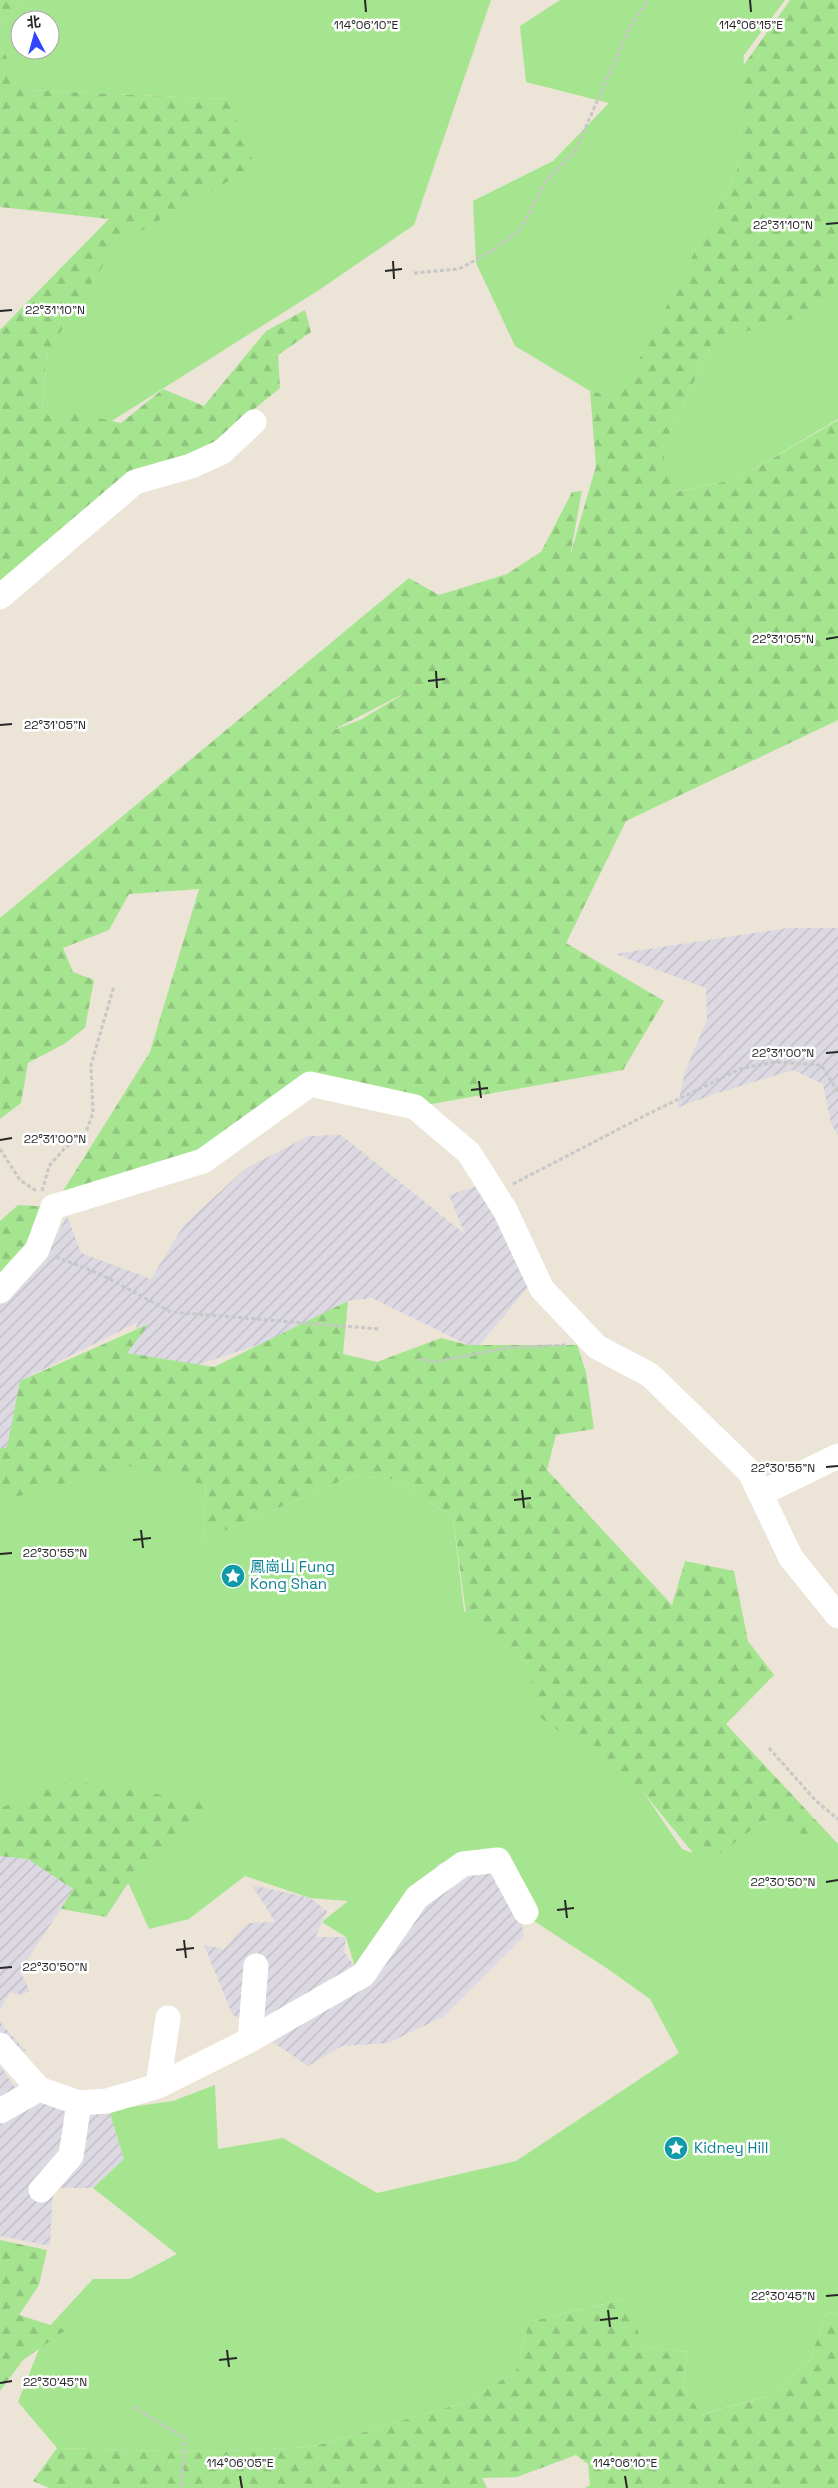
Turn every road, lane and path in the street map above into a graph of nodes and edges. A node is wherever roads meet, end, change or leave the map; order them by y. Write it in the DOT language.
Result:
graph roads {
  1 [pos="648,0"];
  2 [pos="414,273"];
  3 [pos="254,422"];
  4 [pos="0,597"];
  5 [pos="114,986"];
  6 [pos="838,1092"];
  7 [pos="0,1149"];
  8 [pos="495,1194"];
  9 [pos="47,1200"];
  10 [pos="36,1250"];
  11 [pos="0,1291"];
  12 [pos="379,1330"];
  13 [pos="596,1347"];
  14 [pos="420,1359"];
  15 [pos="838,1456"];
  16 [pos="760,1494"];
  17 [pos="838,1616"];
  18 [pos="769,1748"];
  19 [pos="838,1819"];
  20 [pos="526,1912"];
  21 [pos="256,1966"];
  22 [pos="168,2018"];
  23 [pos="250,2040"];
  24 [pos="0,2044"];
  25 [pos="158,2086"];
  26 [pos="39,2089"];
  27 [pos="78,2103"];
  28 [pos="0,2111"];
  29 [pos="41,2190"];
  30 [pos="133,2407"];
  31 [pos="181,2488"];
  1 -- 2 [label="path"];
  3 -- 4 [label="lane"];
  5 -- 9 [label="path"];
  6 -- 8 [label="path"];
  7 -- 9 [label="path"];
  8 -- 9 [label="lane"];
  8 -- 13 [label="lane"];
  9 -- 10 [label="lane"];
  10 -- 11 [label="lane"];
  10 -- 12 [label="path"];
  13 -- 14 [label="path"];
  13 -- 16 [label="lane"];
  15 -- 16 [label="lane"];
  16 -- 17 [label="lane"];
  18 -- 19 [label="path"];
  20 -- 23 [label="lane"];
  21 -- 23 [label="lane"];
  22 -- 25 [label="lane"];
  23 -- 25 [label="lane"];
  24 -- 26 [label="lane"];
  25 -- 27 [label="lane"];
  26 -- 27 [label="lane"];
  26 -- 28 [label="lane"];
  27 -- 29 [label="lane"];
  30 -- 31 [label="path"];
}
